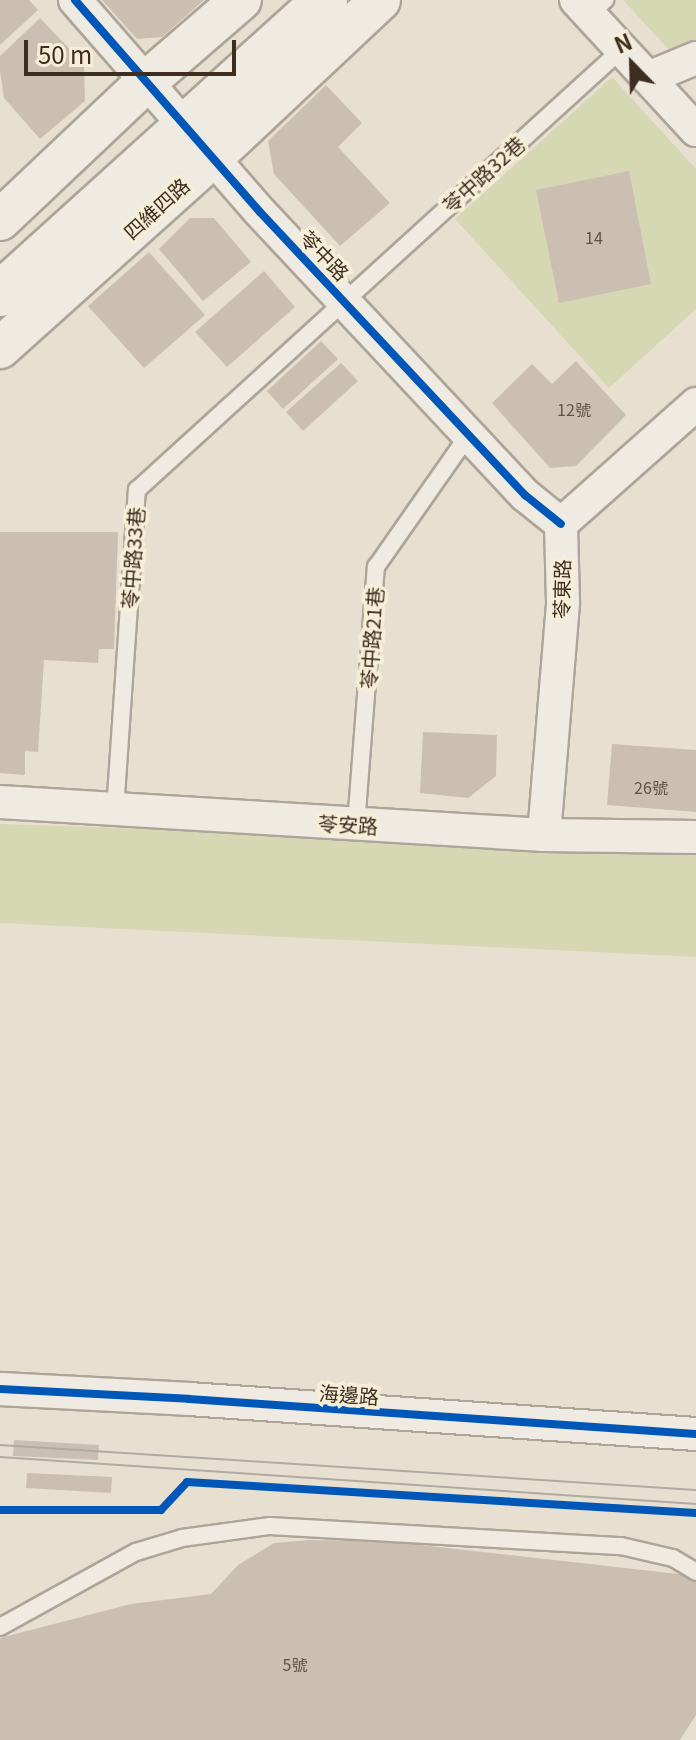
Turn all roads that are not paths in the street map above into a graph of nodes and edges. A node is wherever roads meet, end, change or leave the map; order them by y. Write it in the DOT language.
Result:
graph roads {
  1 [pos="75,0"];
  2 [pos="241,0"];
  3 [pos="325,0"];
  4 [pos="380,0"];
  5 [pos="590,5"];
  6 [pos="622,49"];
  7 [pos="696,58"];
  8 [pos="648,78"];
  9 [pos="147,81"];
  10 [pos="696,130"];
  11 [pos="200,143"];
  12 [pos="0,220"];
  13 [pos="0,294"];
  14 [pos="345,298"];
  15 [pos="0,348"];
  16 [pos="696,404"];
  17 [pos="470,433"];
  18 [pos="561,524"];
  19 [pos="0,802"];
  20 [pos="115,811"];
  21 [pos="356,825"];
  22 [pos="544,835"];
  23 [pos="696,837"];
  24 [pos="0,1389"];
  25 [pos="696,1434"];
  26 [pos="696,1572"];
  27 [pos="0,1627"];
  1 -- 9 [label="street, 苓中路"];
  2 -- 9 [label="street"];
  3 -- 11 [label="main road, 四維四路"];
  4 -- 11 [label="street, 四維四路"];
  5 -- 6 [label="street"];
  6 -- 8 [label="street"];
  6 -- 14 [label="lane, 苓中路32巷"];
  7 -- 8 [label="street"];
  8 -- 10 [label="street"];
  9 -- 11 [label="street, 苓中路"];
  9 -- 12 [label="street"];
  11 -- 13 [label="main road, 四維四路"];
  11 -- 14 [label="street, 苓中路"];
  11 -- 15 [label="street, 四維四路"];
  14 -- 17 [label="street, 苓中路"];
  14 -- 20 [label="lane, 苓中路33巷"];
  16 -- 18 [label="street"];
  17 -- 18 [label="street, 苓中路"];
  17 -- 21 [label="lane, 苓中路21巷"];
  18 -- 22 [label="street, 苓東路"];
  19 -- 20 [label="street, 苓安路"];
  20 -- 21 [label="street, 苓安路"];
  21 -- 22 [label="street, 苓安路"];
  22 -- 23 [label="street, 苓安路"];
  24 -- 25 [label="street, 海邊路"];
  26 -- 27 [label="lane"];
}
